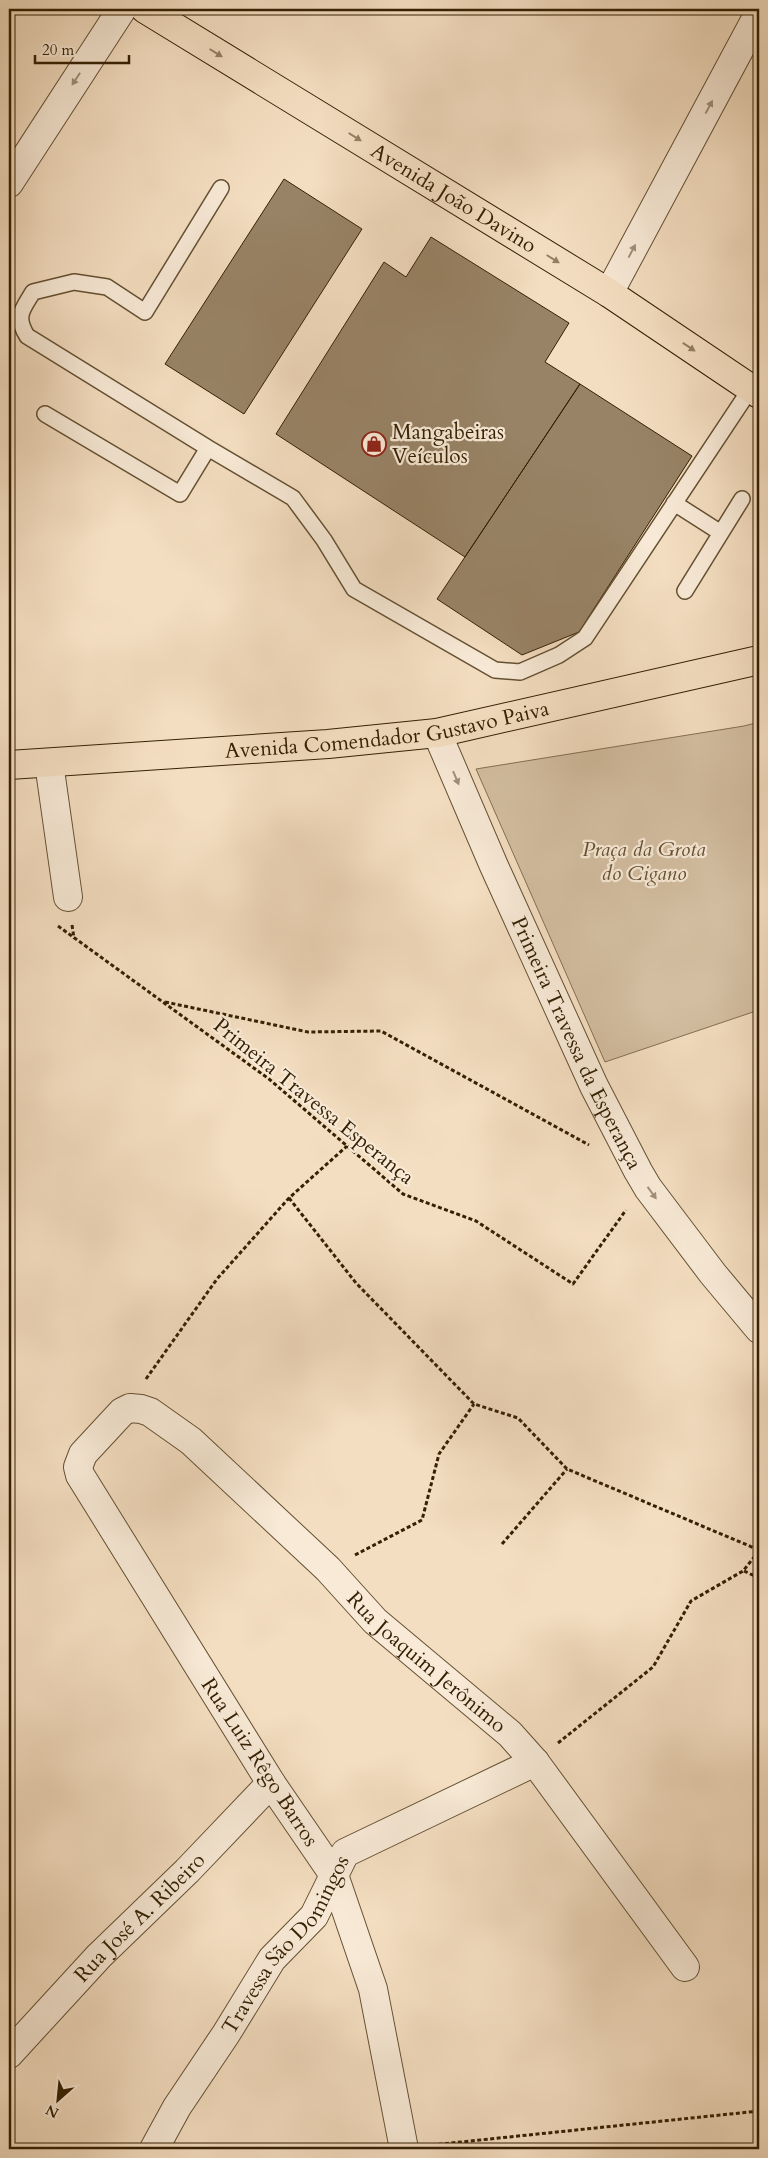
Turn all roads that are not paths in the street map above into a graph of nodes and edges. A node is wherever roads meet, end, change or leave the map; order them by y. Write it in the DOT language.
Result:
graph roads {
  1 [pos="122,9"];
  2 [pos="145,9"];
  3 [pos="759,13"];
  4 [pos="9,183"];
  5 [pos="221,188"];
  6 [pos="609,294"];
  7 [pos="755,391"];
  8 [pos="45,414"];
  9 [pos="208,448"];
  10 [pos="742,499"];
  11 [pos="674,503"];
  12 [pos="721,533"];
  13 [pos="685,591"];
  14 [pos="759,660"];
  15 [pos="437,733"];
  16 [pos="49,763"];
  17 [pos="9,765"];
  18 [pos="68,897"];
  19 [pos="759,1329"];
  20 [pos="122,1412"];
  21 [pos="535,1762"];
  22 [pos="271,1783"];
  23 [pos="334,1875"];
  24 [pos="685,1967"];
  25 [pos="9,2054"];
  26 [pos="154,2149"];
  27 [pos="404,2149"];
  1 -- 4 [label="street, one-way"];
  2 -- 6 [label="main road, Avenida João Davino, one-way"];
  6 -- 3 [label="street, one-way"];
  5 -- 9 [label="lane"];
  6 -- 7 [label="main road, Avenida João Davino, one-way"];
  7 -- 11 [label="lane"];
  8 -- 9 [label="lane"];
  9 -- 11 [label="lane"];
  10 -- 12 [label="lane"];
  11 -- 12 [label="lane"];
  12 -- 13 [label="lane"];
  14 -- 15 [label="main road, Avenida Comendador Gustavo Paiva"];
  15 -- 16 [label="main road, Avenida Comendador Gustavo Paiva"];
  15 -- 19 [label="street, Primeira Travessa da Esperança, one-way"];
  16 -- 17 [label="main road, Avenida Comendador Gustavo Paiva"];
  16 -- 18 [label="street"];
  20 -- 21 [label="street, Rua Joaquim Jerônimo"];
  20 -- 22 [label="street, Rua Luiz Rêgo Barros"];
  21 -- 23 [label="street, Travessa São Domingos"];
  21 -- 24 [label="street, Rua Joaquim Jerônimo"];
  22 -- 23 [label="street, Rua Luiz Rêgo Barros"];
  22 -- 25 [label="street, Rua José A. Ribeiro"];
  23 -- 26 [label="street, Travessa São Domingos"];
  23 -- 27 [label="street, Rua Luiz Rêgo Barros"];
}
